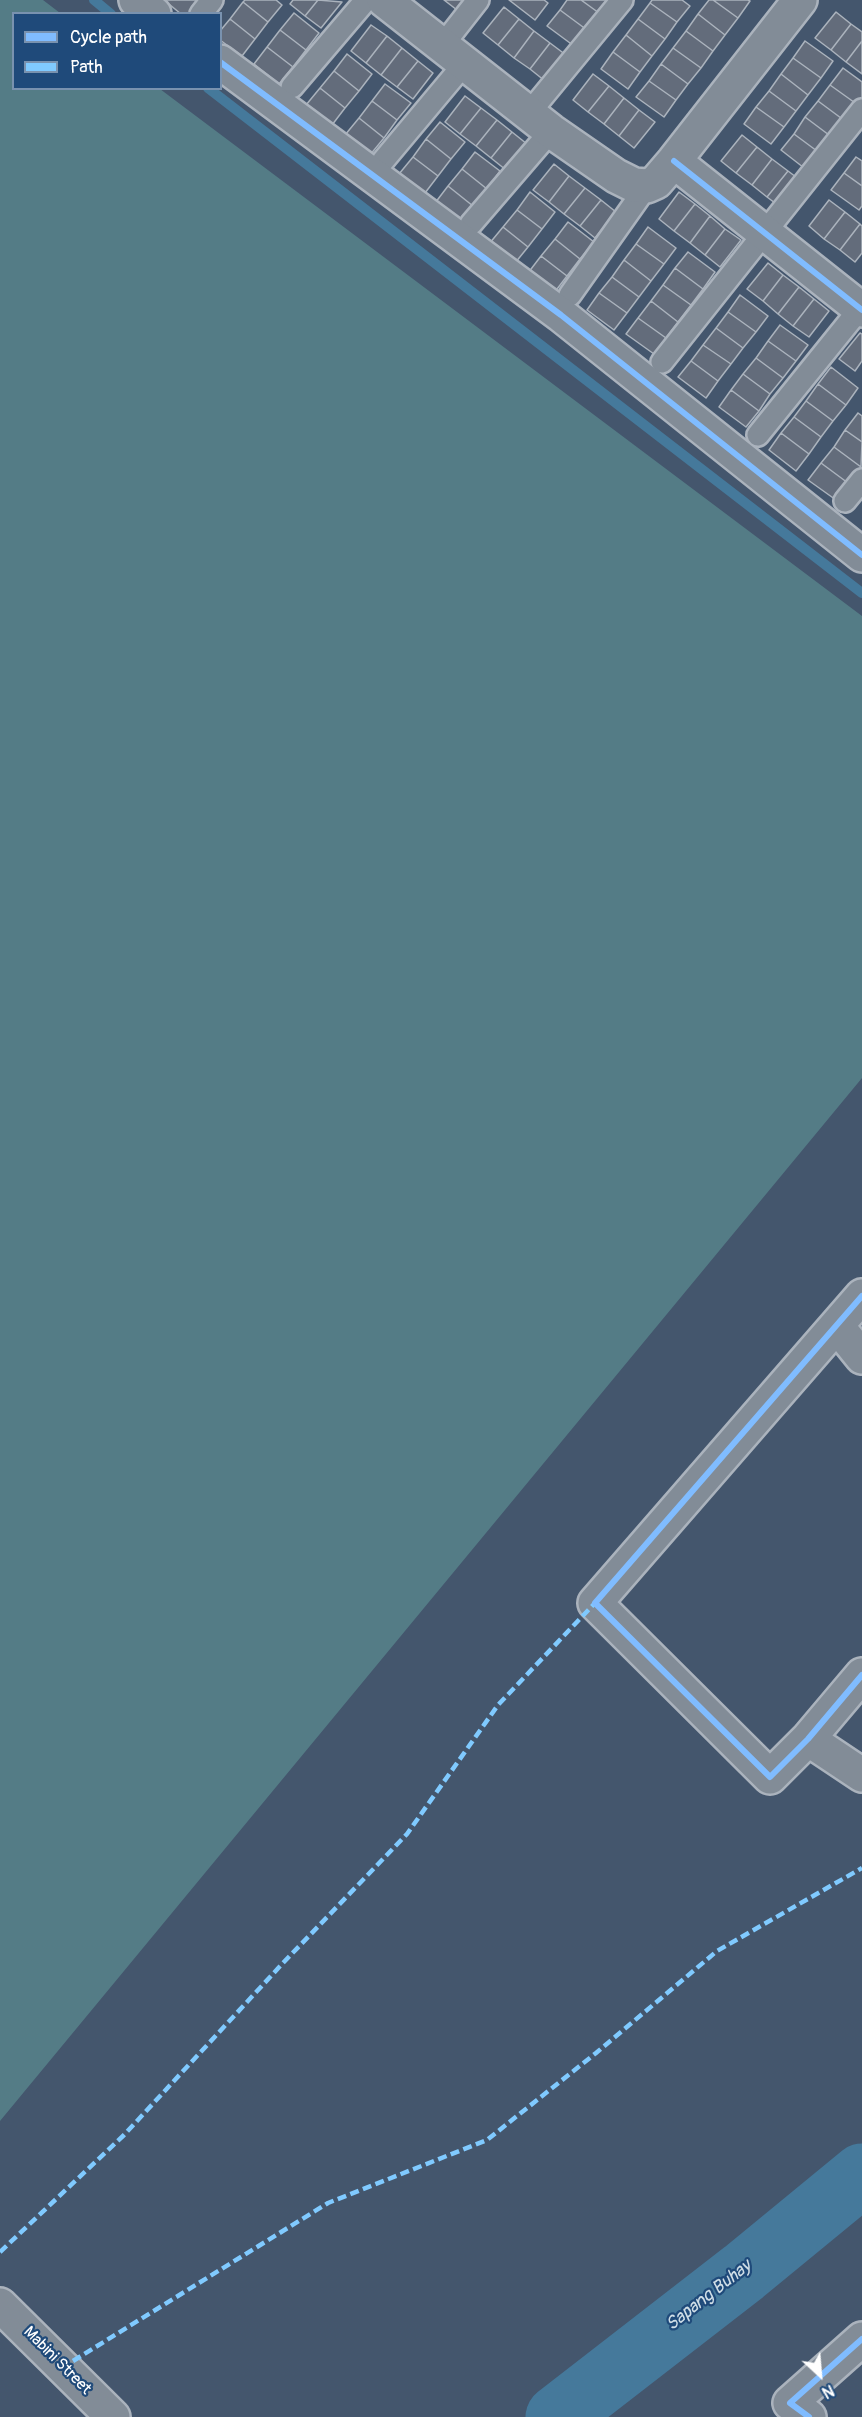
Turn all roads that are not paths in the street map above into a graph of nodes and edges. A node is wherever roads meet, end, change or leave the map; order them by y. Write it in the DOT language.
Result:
graph roads {
  1 [pos="136,0"];
  2 [pos="212,0"];
  3 [pos="366,0"];
  4 [pos="384,0"];
  5 [pos="478,0"];
  6 [pos="622,0"];
  7 [pos="800,0"];
  8 [pos="151,12"];
  9 [pos="203,12"];
  10 [pos="454,55"];
  11 [pos="222,63"];
  12 [pos="292,87"];
  13 [pos="862,110"];
  14 [pos="540,122"];
  15 [pos="383,161"];
  16 [pos="674,162"];
  17 [pos="647,186"];
  18 [pos="471,224"];
  19 [pos="765,233"];
  20 [pos="570,296"];
  21 [pos="862,308"];
  22 [pos="662,362"];
  23 [pos="758,435"];
  24 [pos="862,480"];
  25 [pos="845,501"];
  26 [pos="862,555"];
  27 [pos="862,1296"];
  28 [pos="837,1326"];
  29 [pos="862,1357"];
  30 [pos="862,1675"];
  31 [pos="808,1739"];
  32 [pos="862,1775"];
  33 [pos="2,2311"];
  34 [pos="862,2339"];
  35 [pos="800,2410"];
  36 [pos="113,2417"];
  1 -- 8 [label="street"];
  2 -- 9 [label="lane"];
  3 -- 12 [label="lane"];
  4 -- 10 [label="street"];
  5 -- 10 [label="lane"];
  6 -- 14 [label="lane"];
  7 -- 16 [label="street"];
  10 -- 14 [label="street"];
  10 -- 15 [label="lane"];
  11 -- 26 [label="street"];
  13 -- 19 [label="lane"];
  14 -- 17 [label="street"];
  14 -- 18 [label="lane"];
  16 -- 17 [label="street"];
  16 -- 19 [label="street"];
  17 -- 20 [label="lane"];
  19 -- 21 [label="street"];
  19 -- 22 [label="lane"];
  21 -- 23 [label="lane"];
  24 -- 25 [label="lane"];
  27 -- 28 [label="street"];
  28 -- 29 [label="street"];
  28 -- 31 [label="street"];
  30 -- 31 [label="street"];
  31 -- 32 [label="street"];
  33 -- 36 [label="street, Mabini Street"];
  34 -- 35 [label="street"];
}
